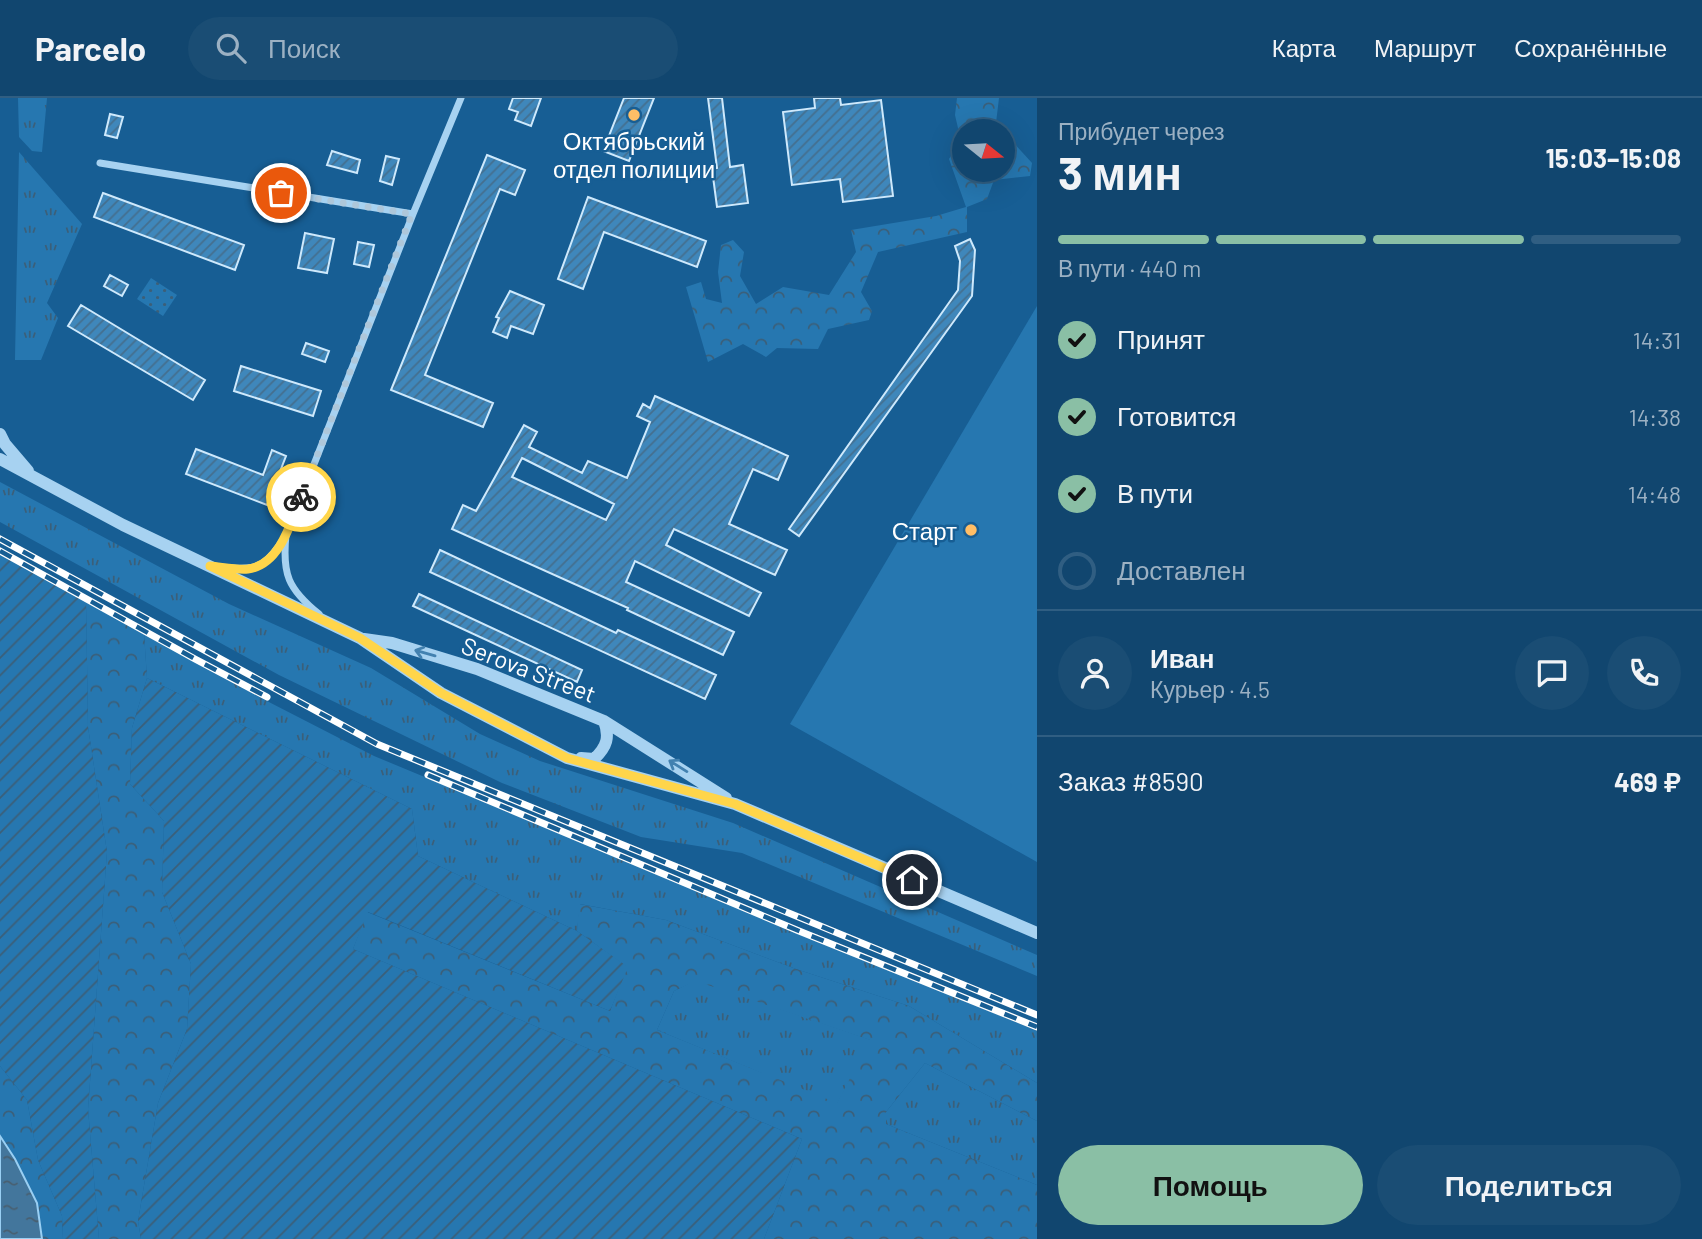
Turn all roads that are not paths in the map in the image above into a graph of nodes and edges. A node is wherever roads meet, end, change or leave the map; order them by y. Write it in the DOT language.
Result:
graph roads {
  1 [pos="461,98"];
  2 [pos="100,163"];
  3 [pos="412,214"];
  4 [pos="0,434"];
  5 [pos="0,459"];
  6 [pos="33,477"];
  7 [pos="286,534"];
  8 [pos="210,566"];
  9 [pos="334,626"];
  10 [pos="360,638"];
  11 [pos="604,720"];
  12 [pos="567,758"];
  13 [pos="735,804"];
  14 [pos="1037,933"];
  1 -- 3 [label="street"];
  2 -- 3 [label="street"];
  3 -- 7 [label="street"];
  4 -- 6 [label="street"];
  5 -- 6 [label="street, Serova Street"];
  6 -- 8 [label="street, Serova Street"];
  7 -- 8 [label="street"];
  7 -- 9 [label="street"];
  8 -- 9 [label="street, Serova Street"];
  9 -- 10 [label="street, Serova Street"];
  11 -- 10 [label="street, Serova Street, one-way"];
  10 -- 12 [label="street"];
  11 -- 12 [label="street"];
  13 -- 11 [label="street, Serova Street, one-way"];
  12 -- 13 [label="street"];
  13 -- 14 [label="street, Serova Street"];
}
